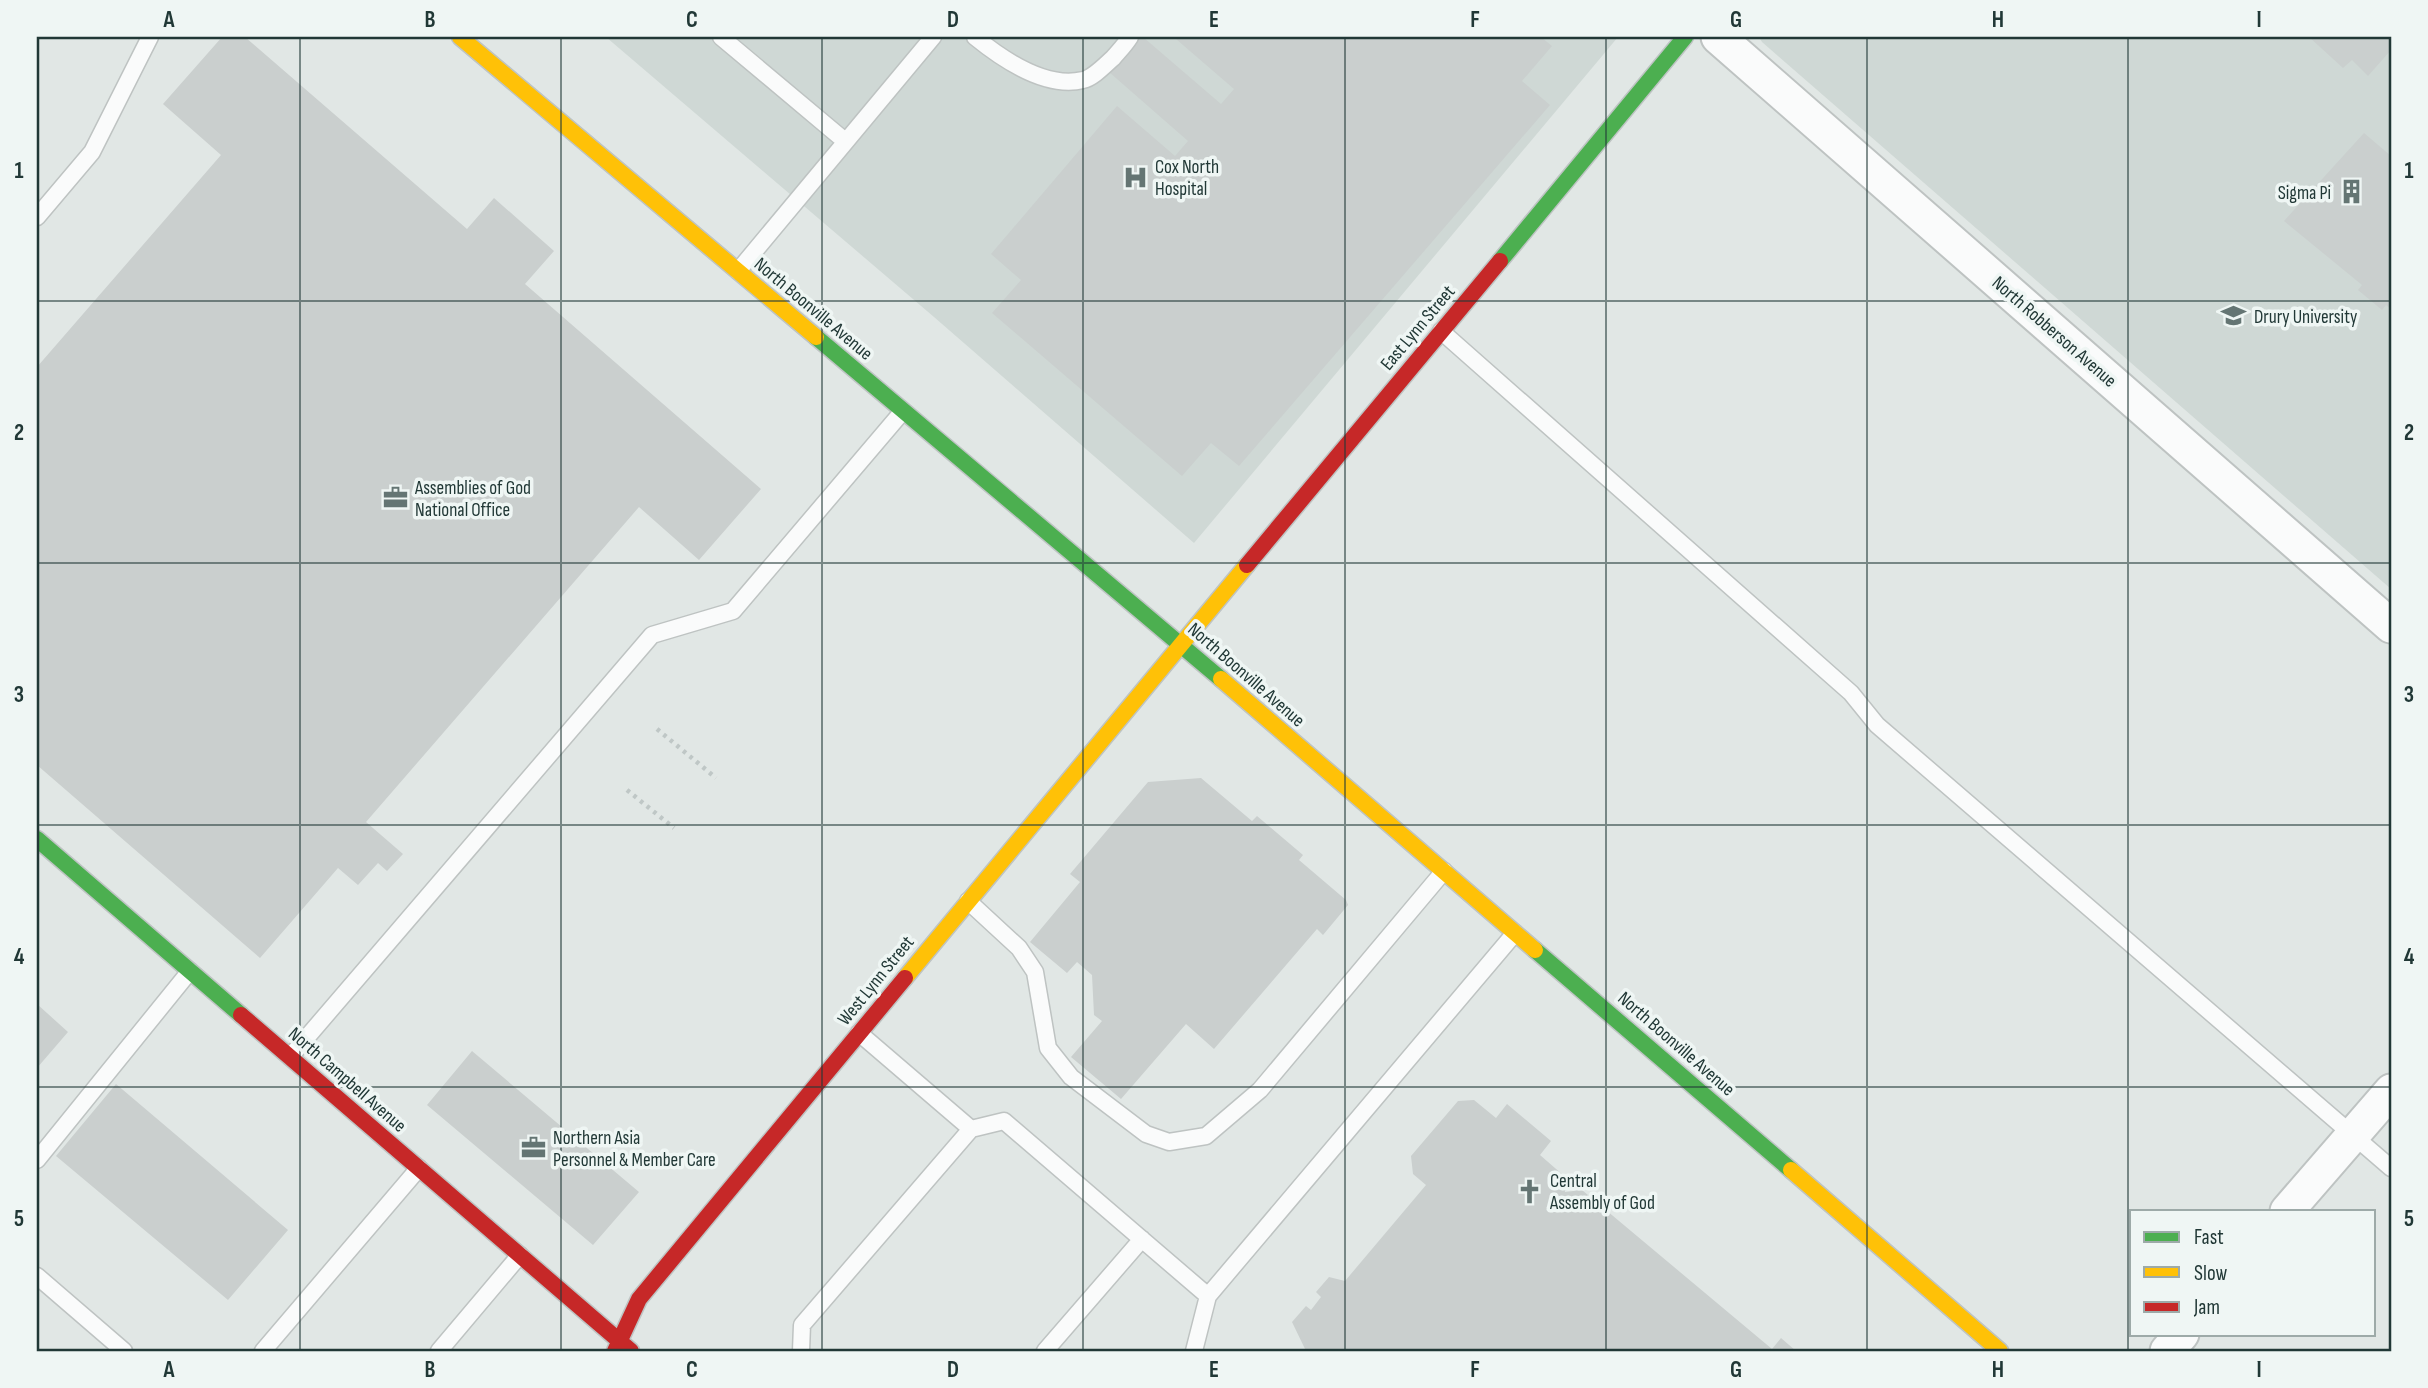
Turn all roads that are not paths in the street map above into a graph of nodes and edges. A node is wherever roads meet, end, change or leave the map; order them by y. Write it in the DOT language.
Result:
graph roads {
  1 [pos="150,37"];
  2 [pos="460,37"];
  3 [pos="721,37"];
  4 [pos="933,37"];
  5 [pos="975,37"];
  6 [pos="1130,37"];
  7 [pos="1685,37"];
  8 [pos="1718,37"];
  9 [pos="845,142"];
  10 [pos="37,217"];
  11 [pos="738,271"];
  12 [pos="1441,331"];
  13 [pos="904,411"];
  14 [pos="2391,626"];
  15 [pos="1180,644"];
  16 [pos="37,839"];
  17 [pos="1444,871"];
  18 [pos="968,901"];
  19 [pos="1516,932"];
  20 [pos="190,971"];
  21 [pos="859,1033"];
  22 [pos="290,1057"];
  23 [pos="2391,1091"];
  24 [pos="971,1129"];
  25 [pos="2353,1135"];
  26 [pos="37,1160"];
  27 [pos="419,1168"];
  28 [pos="2391,1168"];
  29 [pos="2288,1210"];
  30 [pos="1142,1239"];
  31 [pos="520,1255"];
  32 [pos="37,1276"];
  33 [pos="1208,1296"];
  34 [pos="2180,1336"];
  35 [pos="622,1348"];
  36 [pos="124,1351"];
  37 [pos="264,1351"];
  38 [pos="439,1351"];
  39 [pos="801,1351"];
  40 [pos="1045,1351"];
  41 [pos="1194,1351"];
  42 [pos="2000,1351"];
  43 [pos="2166,1351"];
  1 -- 10 [label="lane"];
  2 -- 11 [label="street, North Boonville Avenue"];
  3 -- 9 [label="lane"];
  4 -- 9 [label="lane"];
  5 -- 6 [label="lane"];
  7 -- 12 [label="street, East Lynn Street"];
  8 -- 14 [label="street, North Robberson Avenue"];
  9 -- 11 [label="lane"];
  11 -- 13 [label="street, North Boonville Avenue"];
  12 -- 15 [label="street, East Lynn Street"];
  12 -- 25 [label="lane"];
  13 -- 15 [label="street, North Boonville Avenue"];
  13 -- 22 [label="lane"];
  15 -- 17 [label="street, North Boonville Avenue"];
  15 -- 18 [label="street, West Lynn Street"];
  16 -- 20 [label="street, North Campbell Avenue"];
  17 -- 18 [label="lane"];
  17 -- 19 [label="street, North Boonville Avenue"];
  18 -- 21 [label="street, West Lynn Street"];
  19 -- 33 [label="lane"];
  19 -- 42 [label="street, North Boonville Avenue"];
  20 -- 22 [label="street, North Campbell Avenue"];
  20 -- 26 [label="lane"];
  21 -- 24 [label="lane"];
  21 -- 35 [label="street, West Lynn Street"];
  22 -- 27 [label="street, North Campbell Avenue"];
  23 -- 25 [label="street"];
  24 -- 30 [label="lane"];
  24 -- 39 [label="lane"];
  25 -- 28 [label="lane"];
  25 -- 29 [label="street"];
  27 -- 31 [label="street, North Campbell Avenue"];
  27 -- 37 [label="lane"];
  30 -- 33 [label="lane"];
  30 -- 40 [label="lane"];
  31 -- 35 [label="street, North Campbell Avenue"];
  31 -- 38 [label="lane"];
  32 -- 36 [label="lane"];
  33 -- 41 [label="lane"];
  34 -- 43 [label="street"];
}
